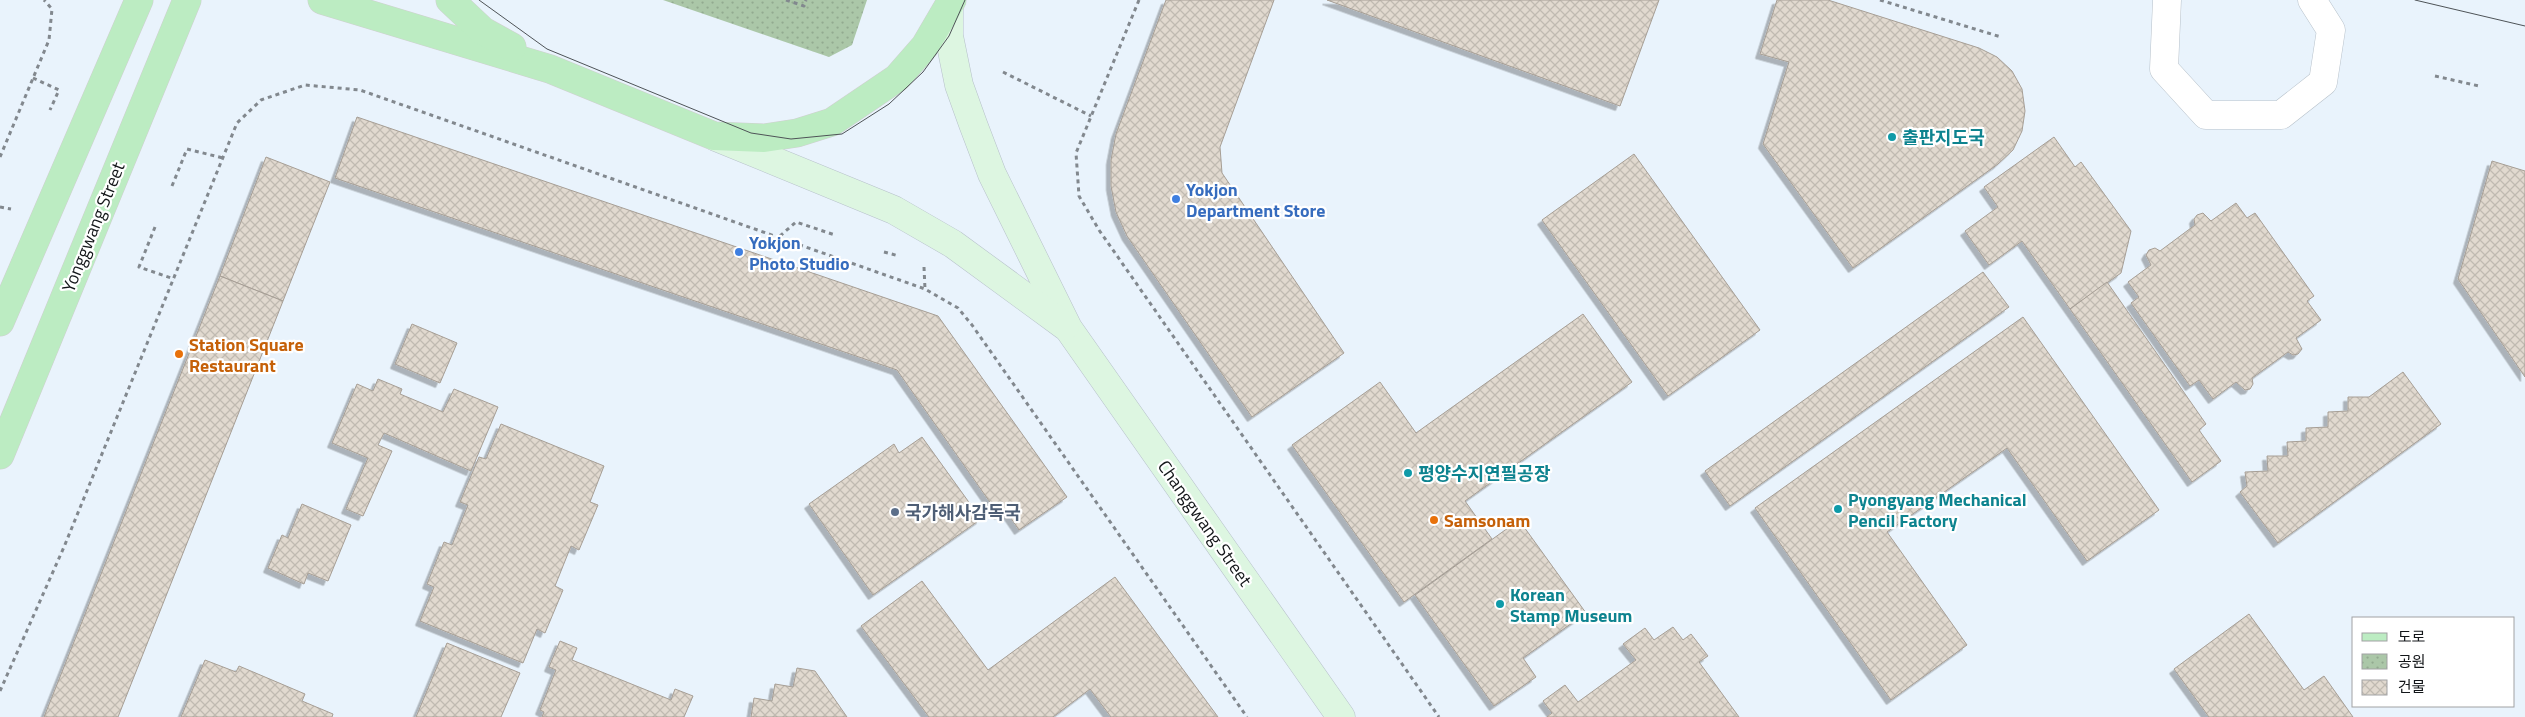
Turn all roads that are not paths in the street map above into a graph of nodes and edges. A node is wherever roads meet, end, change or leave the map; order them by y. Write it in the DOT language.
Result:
graph roads {
  1 [pos="139,0"];
  2 [pos="187,0"];
  3 [pos="322,0"];
  4 [pos="450,0"];
  5 [pos="2167,0"];
  6 [pos="2312,0"];
  7 [pos="950,3"];
  8 [pos="550,69"];
  9 [pos="714,136"];
  10 [pos="0,322"];
  11 [pos="1068,328"];
  12 [pos="0,455"];
  13 [pos="1341,717"];
  1 -- 10 [label="main road"];
  2 -- 12 [label="main road, Yonggwang Street"];
  3 -- 8 [label="main road"];
  4 -- 8 [label="main road"];
  5 -- 6 [label="street"];
  7 -- 9 [label="main road"];
  7 -- 11 [label="main road"];
  8 -- 9 [label="main road"];
  9 -- 11 [label="main road"];
  11 -- 13 [label="main road, Changgwang Street"];
}
